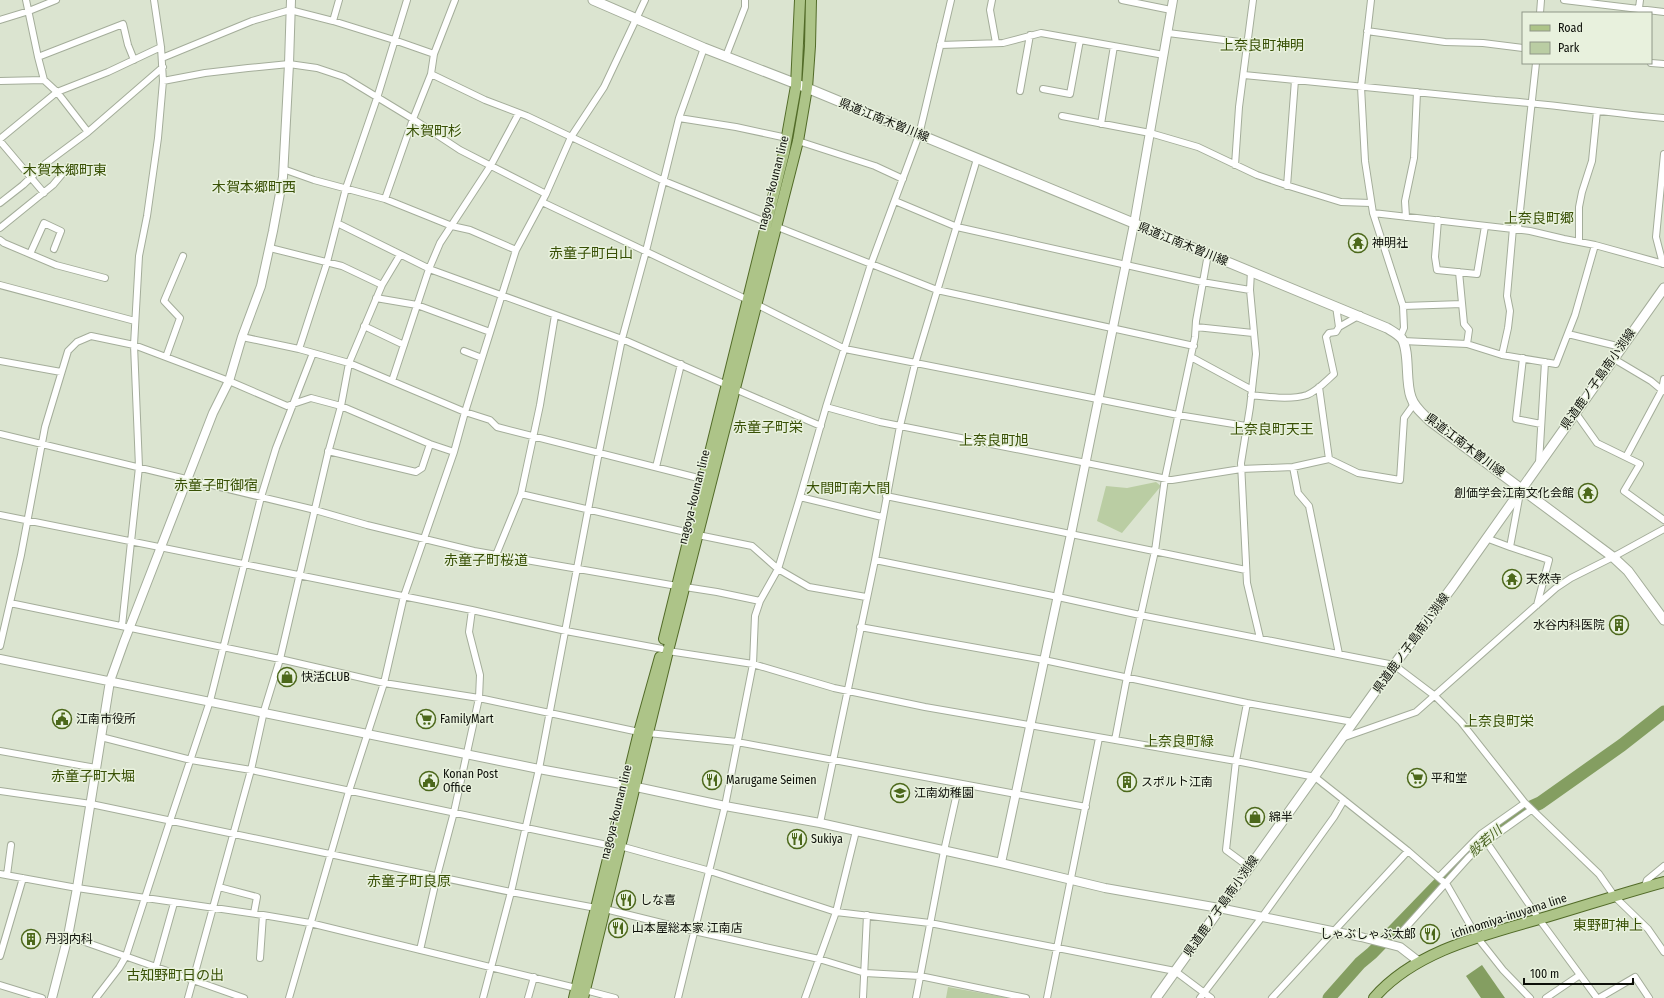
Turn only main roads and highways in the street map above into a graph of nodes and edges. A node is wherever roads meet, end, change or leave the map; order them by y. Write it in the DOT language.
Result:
graph roads {
  1 [pos="593,0"];
  2 [pos="800,0"];
  3 [pos="811,0"];
  4 [pos="796,86"];
  5 [pos="807,88"];
  6 [pos="772,224"];
  7 [pos="1664,288"];
  8 [pos="1521,488"];
  9 [pos="1664,618"];
  10 [pos="1664,882"];
  11 [pos="582,992"];
  12 [pos="574,998"];
  13 [pos="1156,998"];
  14 [pos="1374,998"];
  1 -- 4 [label="main road, 県道江南木曽川線"];
  2 -- 4 [label="main road, nagoya-kounan line"];
  3 -- 5 [label="main road, nagoya-kounan line"];
  4 -- 5 [label="main road, 県道江南木曽川線"];
  4 -- 6 [label="main road, nagoya-kounan line"];
  5 -- 6 [label="main road, nagoya-kounan line"];
  5 -- 8 [label="main road, 県道江南木曽川線"];
  6 -- 11 [label="main road, nagoya-kounan line"];
  7 -- 8 [label="main road, 県道鹿ノ子島南小渕線"];
  8 -- 9 [label="main road, 県道江南木曽川線"];
  8 -- 13 [label="main road, 県道鹿ノ子島南小渕線"];
  10 -- 14 [label="main road, ichinomiya-inuyama line"];
  11 -- 12 [label="main road, nagoya-kounan line"];
}
